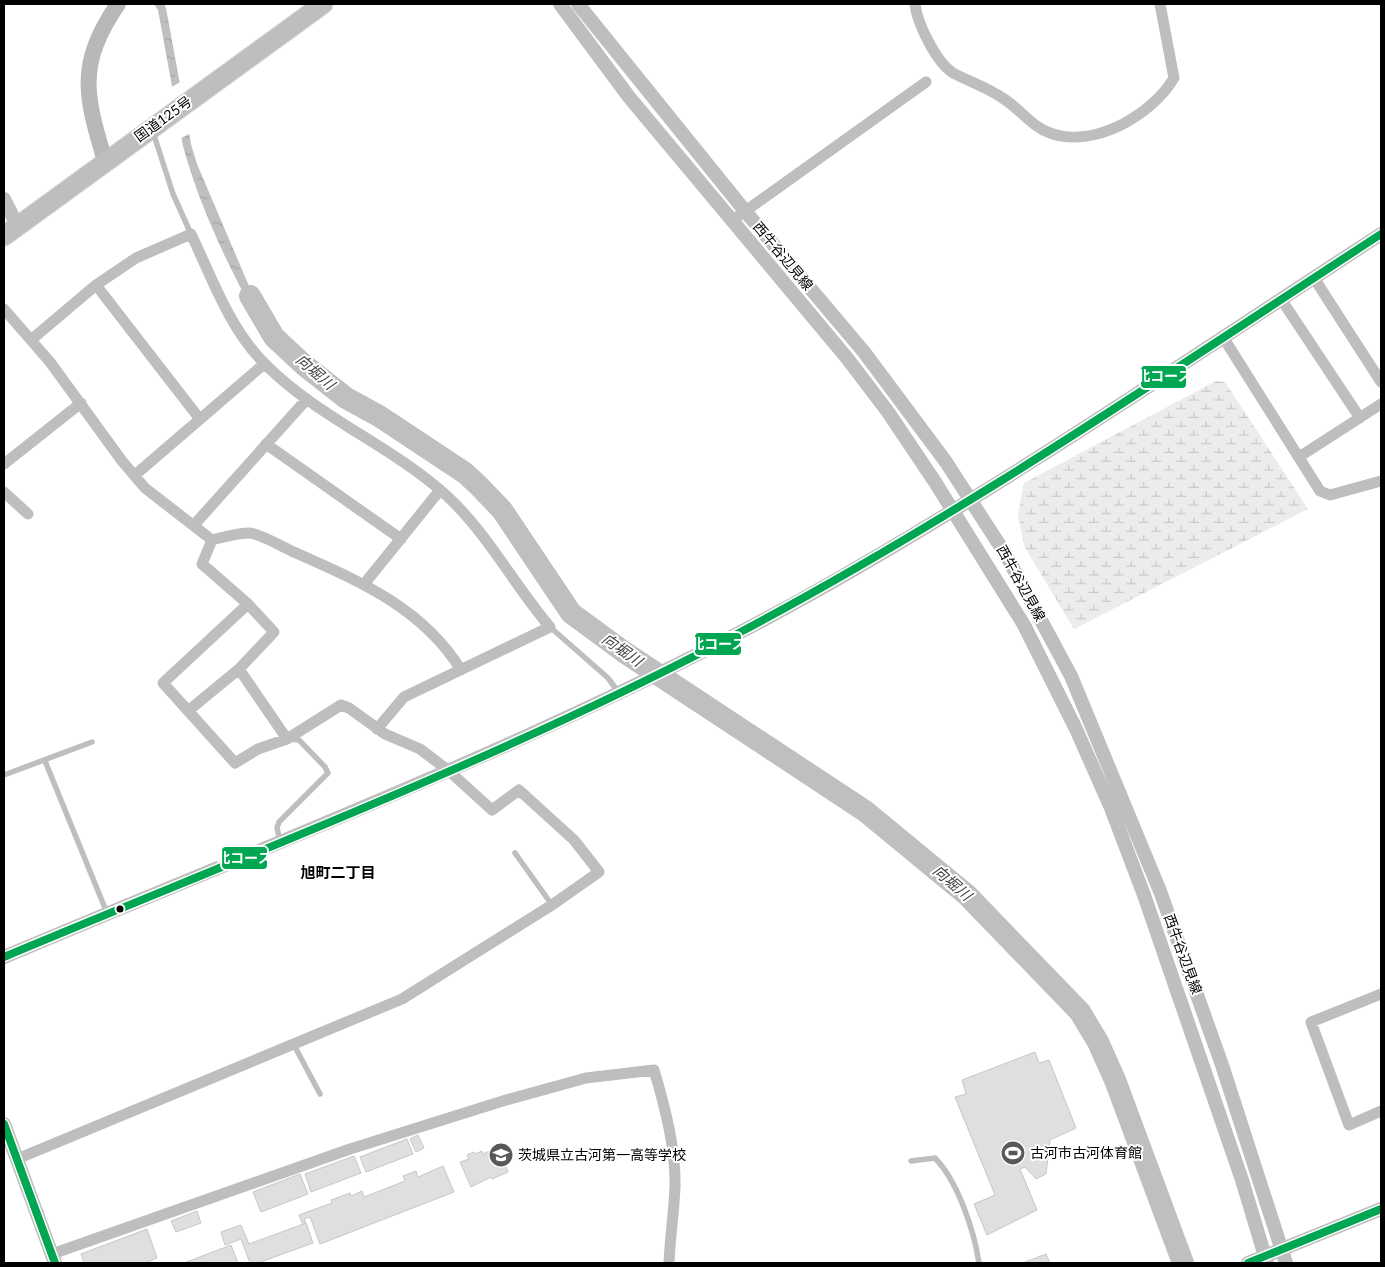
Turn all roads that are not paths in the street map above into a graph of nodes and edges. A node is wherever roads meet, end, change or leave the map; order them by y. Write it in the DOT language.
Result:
graph roads {
  1 [pos="118,4"];
  2 [pos="323,4"];
  3 [pos="560,4"];
  4 [pos="578,4"];
  5 [pos="916,4"];
  6 [pos="1160,4"];
  7 [pos="926,82"];
  8 [pos="158,123"];
  9 [pos="105,161"];
  10 [pos="4,202"];
  11 [pos="745,211"];
  12 [pos="734,220"];
  13 [pos="10,230"];
  14 [pos="191,234"];
  15 [pos="1381,234"];
  16 [pos="1314,278"];
  17 [pos="96,285"];
  18 [pos="1281,299"];
  19 [pos="4,309"];
  20 [pos="1223,337"];
  21 [pos="32,340"];
  22 [pos="264,364"];
  23 [pos="1381,382"];
  24 [pos="308,399"];
  25 [pos="81,403"];
  26 [pos="1381,404"];
  27 [pos="199,418"];
  28 [pos="1360,418"];
  29 [pos="266,444"];
  30 [pos="1299,457"];
  31 [pos="4,464"];
  32 [pos="135,475"];
  33 [pos="1381,481"];
  34 [pos="440,490"];
  35 [pos="4,492"];
  36 [pos="972,500"];
  37 [pos="954,511"];
  38 [pos="28,514"];
  39 [pos="194,525"];
  40 [pos="402,539"];
  41 [pos="212,540"];
  42 [pos="365,583"];
  43 [pos="248,604"];
  44 [pos="550,627"];
  45 [pos="239,669"];
  46 [pos="461,670"];
  47 [pos="619,693"];
  48 [pos="188,711"];
  49 [pos="377,729"];
  50 [pos="287,739"];
  51 [pos="92,742"];
  52 [pos="45,761"];
  53 [pos="449,771"];
  54 [pos="4,775"];
  55 [pos="280,842"];
  56 [pos="515,853"];
  57 [pos="552,905"];
  58 [pos="107,913"];
  59 [pos="4,957"];
  60 [pos="1381,994"];
  61 [pos="294,1045"];
  62 [pos="320,1094"];
  63 [pos="1381,1111"];
  64 [pos="4,1124"];
  65 [pos="16,1159"];
  66 [pos="911,1161"];
  67 [pos="1381,1209"];
  68 [pos="1283,1249"];
  69 [pos="54,1259"];
  70 [pos="1266,1260"];
  71 [pos="669,1263"];
  72 [pos="979,1263"];
  73 [pos="1248,1263"];
  74 [pos="1286,1263"];
  1 -- 9 [label="main road"];
  2 -- 8 [label="highway, 国道125号"];
  3 -- 12 [label="street, 西牛谷辺見線"];
  4 -- 11 [label="street, 西牛谷辺見線"];
  5 -- 6 [label="street"];
  7 -- 11 [label="street"];
  8 -- 9 [label="highway, 国道125号"];
  8 -- 14 [label="lane"];
  9 -- 13 [label="highway, 国道125号"];
  10 -- 13 [label="street"];
  11 -- 12 [label="street"];
  11 -- 36 [label="street, 西牛谷辺見線"];
  12 -- 37 [label="street, 西牛谷辺見線"];
  14 -- 17 [label="street"];
  14 -- 22 [label="street"];
  15 -- 16 [label="street"];
  16 -- 18 [label="street"];
  16 -- 23 [label="street"];
  17 -- 21 [label="street"];
  17 -- 27 [label="street"];
  18 -- 20 [label="street"];
  18 -- 28 [label="street"];
  19 -- 21 [label="street"];
  20 -- 30 [label="street"];
  20 -- 36 [label="street"];
  21 -- 25 [label="street"];
  22 -- 24 [label="street"];
  22 -- 27 [label="street"];
  24 -- 29 [label="street"];
  24 -- 34 [label="street"];
  25 -- 31 [label="street"];
  25 -- 32 [label="street"];
  26 -- 28 [label="street"];
  27 -- 32 [label="street"];
  28 -- 30 [label="street"];
  29 -- 39 [label="street"];
  29 -- 40 [label="street"];
  30 -- 33 [label="street"];
  32 -- 39 [label="street"];
  34 -- 40 [label="street"];
  34 -- 44 [label="street"];
  35 -- 38 [label="street"];
  36 -- 37 [label="street"];
  36 -- 68 [label="street, 西牛谷辺見線"];
  37 -- 47 [label="street"];
  37 -- 70 [label="street, 西牛谷辺見線"];
  39 -- 41 [label="street"];
  40 -- 42 [label="street"];
  41 -- 42 [label="street"];
  41 -- 43 [label="street"];
  42 -- 46 [label="street"];
  43 -- 45 [label="street"];
  43 -- 48 [label="street"];
  44 -- 46 [label="street"];
  44 -- 47 [label="lane"];
  45 -- 48 [label="street"];
  45 -- 50 [label="street"];
  46 -- 49 [label="street"];
  47 -- 53 [label="street"];
  48 -- 50 [label="street"];
  49 -- 50 [label="street"];
  49 -- 53 [label="street"];
  50 -- 55 [label="lane"];
  51 -- 52 [label="lane"];
  52 -- 54 [label="lane"];
  52 -- 58 [label="lane"];
  53 -- 55 [label="street"];
  53 -- 57 [label="street"];
  55 -- 58 [label="street"];
  56 -- 57 [label="lane"];
  57 -- 61 [label="street"];
  58 -- 59 [label="street"];
  60 -- 63 [label="street"];
  61 -- 62 [label="lane"];
  61 -- 65 [label="street"];
  64 -- 65 [label="street"];
  65 -- 69 [label="street"];
  66 -- 72 [label="lane"];
  67 -- 68 [label="street"];
  68 -- 70 [label="street"];
  68 -- 74 [label="street, 西牛谷辺見線"];
  69 -- 71 [label="street"];
  70 -- 73 [label="street"];
}
